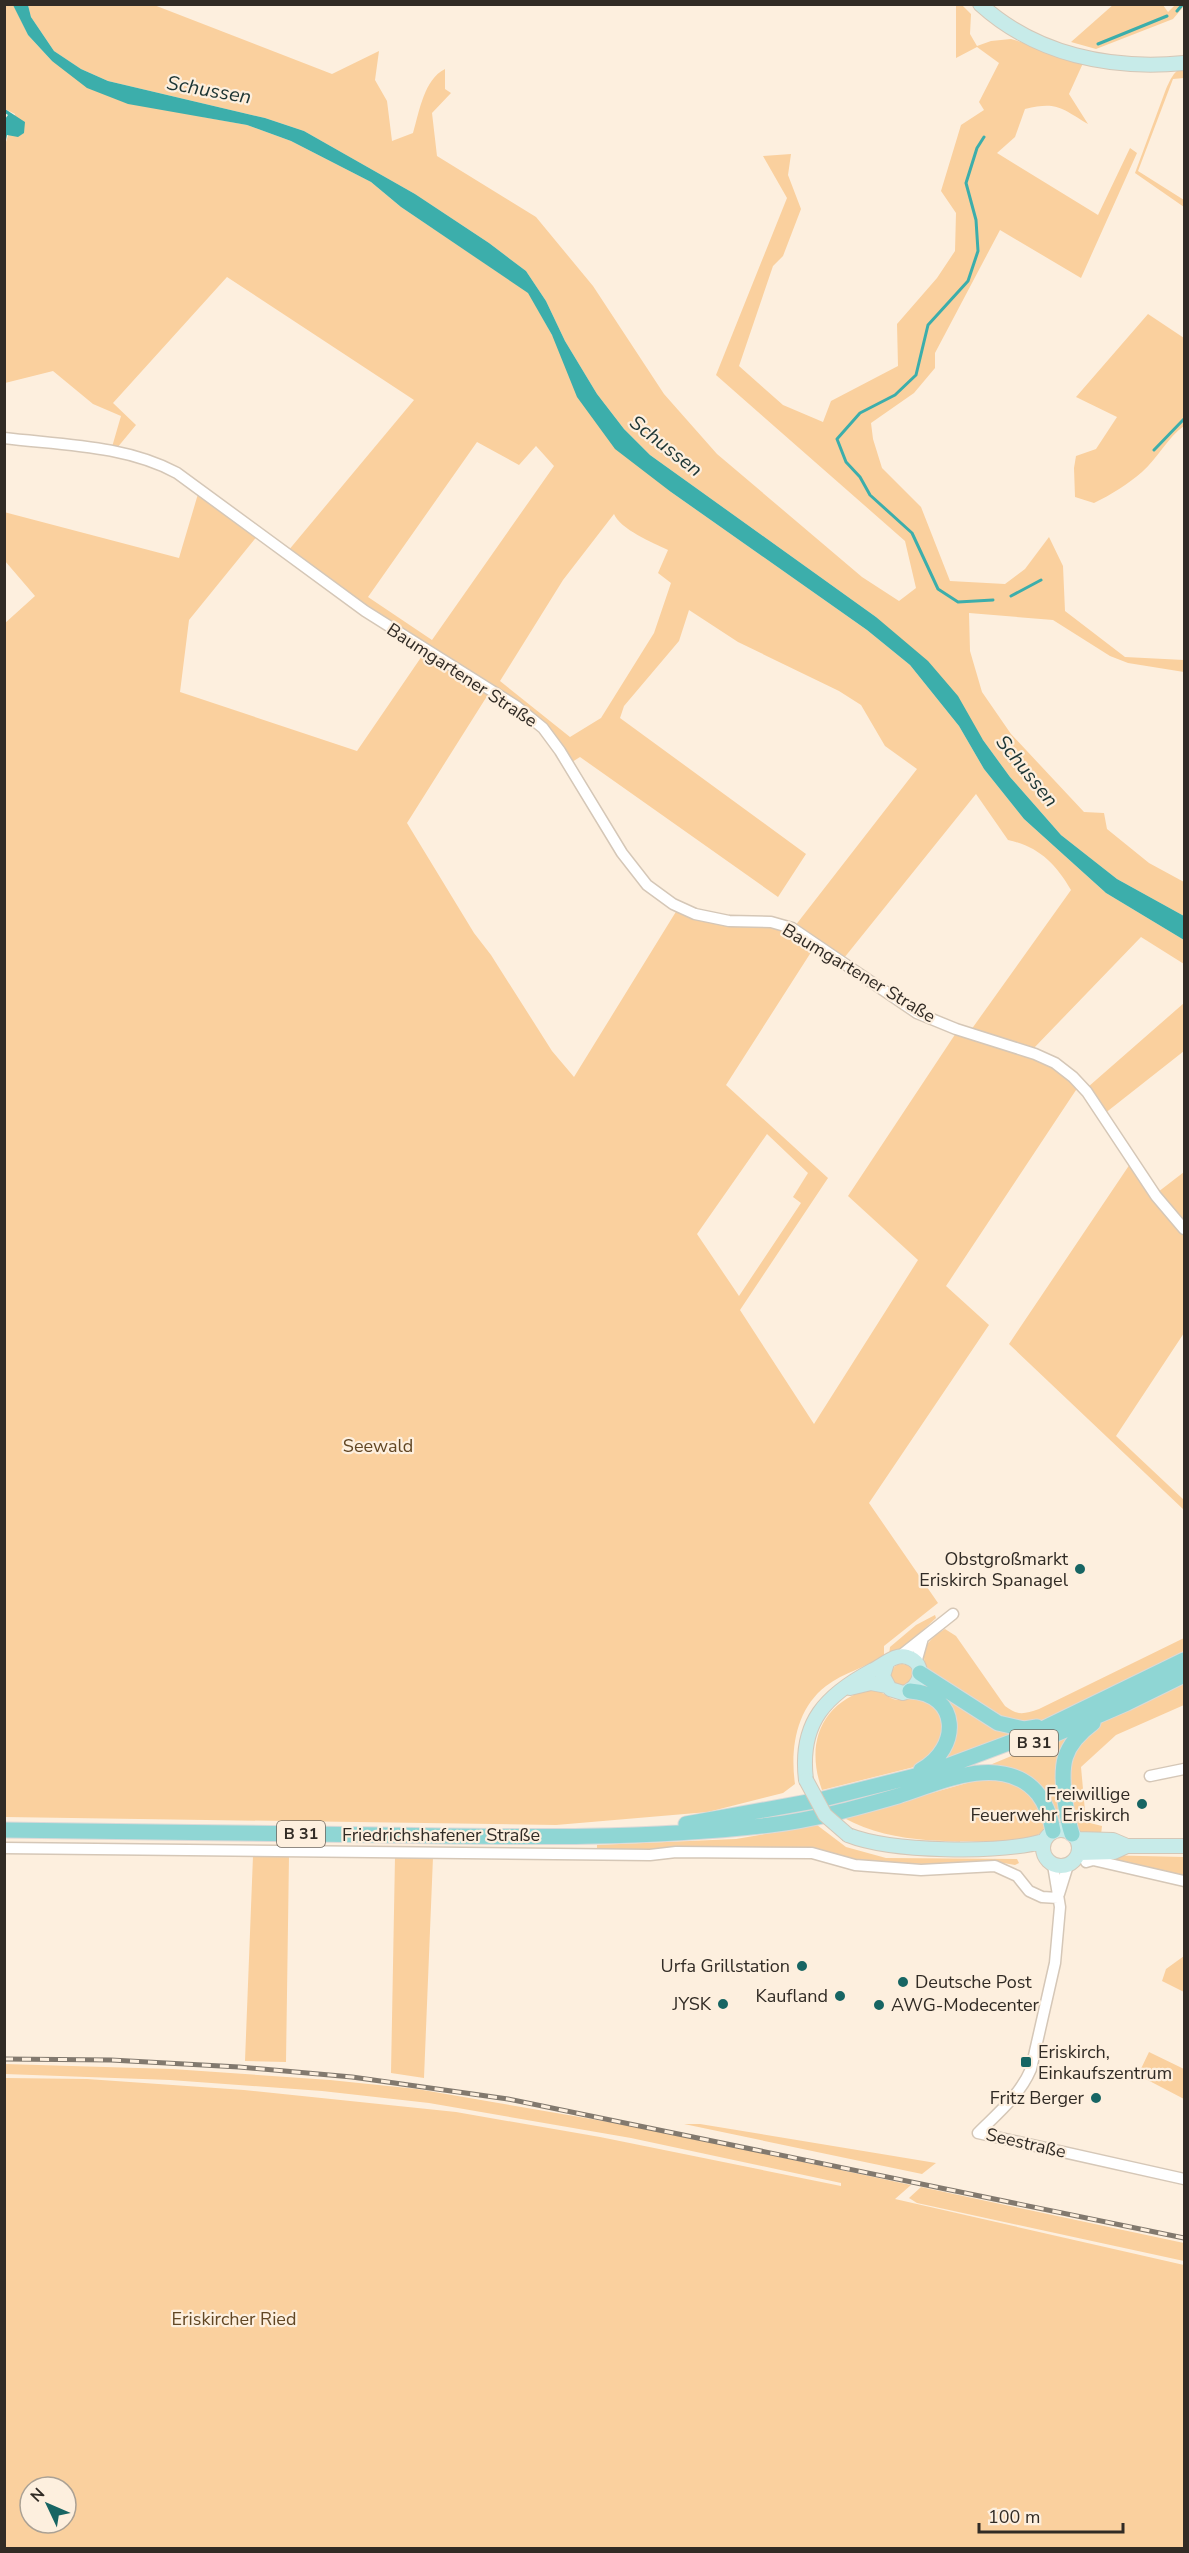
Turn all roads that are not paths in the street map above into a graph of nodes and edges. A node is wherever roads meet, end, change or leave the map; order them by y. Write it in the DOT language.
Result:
graph roads {
  1 [pos="980,4"];
  2 [pos="1185,63"];
  3 [pos="4,438"];
  4 [pos="1185,1229"];
  5 [pos="954,1614"];
  6 [pos="923,1638"];
  7 [pos="894,1659"];
  8 [pos="1185,1660"];
  9 [pos="918,1668"];
  10 [pos="1185,1675"];
  11 [pos="887,1686"];
  12 [pos="910,1691"];
  13 [pos="837,1693"];
  14 [pos="1127,1703"];
  15 [pos="1071,1714"];
  16 [pos="1185,1769"];
  17 [pos="1150,1776"];
  18 [pos="941,1782"];
  19 [pos="878,1785"];
  20 [pos="4,1830"];
  21 [pos="626,1835"];
  22 [pos="1047,1842"];
  23 [pos="1185,1846"];
  24 [pos="1078,1847"];
  25 [pos="4,1848"];
  26 [pos="1053,1865"];
  27 [pos="1068,1865"];
  28 [pos="1185,1881"];
  29 [pos="1059,1898"];
  30 [pos="1185,2179"];
  1 -- 2 [label="street"];
  3 -- 4 [label="street, Baumgartener Straße"];
  5 -- 6 [label="street"];
  6 -- 7 [label="street"];
  6 -- 9 [label="street"];
  7 -- 9 [label="street"];
  7 -- 11 [label="street"];
  7 -- 13 [label="street"];
  8 -- 15 [label="main road, B 31"];
  9 -- 12 [label="street"];
  9 -- 15 [label="main road"];
  10 -- 14 [label="main road, B 31"];
  11 -- 12 [label="street"];
  11 -- 13 [label="street"];
  12 -- 19 [label="main road"];
  13 -- 22 [label="street, bridge"];
  14 -- 18 [label="main road, B 31"];
  14 -- 24 [label="main road"];
  15 -- 19 [label="main road, B 31"];
  16 -- 17 [label="street"];
  18 -- 21 [label="main road, B 31"];
  18 -- 22 [label="main road"];
  19 -- 21 [label="main road, B 31"];
  20 -- 21 [label="main road, Friedrichshafener Straße / B 31"];
  22 -- 24 [label="street"];
  22 -- 26 [label="street"];
  23 -- 24 [label="street"];
  24 -- 27 [label="street"];
  24 -- 28 [label="street"];
  25 -- 29 [label="street"];
  26 -- 27 [label="street"];
  26 -- 29 [label="street, Seestraße"];
  27 -- 29 [label="street, Seestraße"];
  29 -- 30 [label="street, Seestraße"];
}
